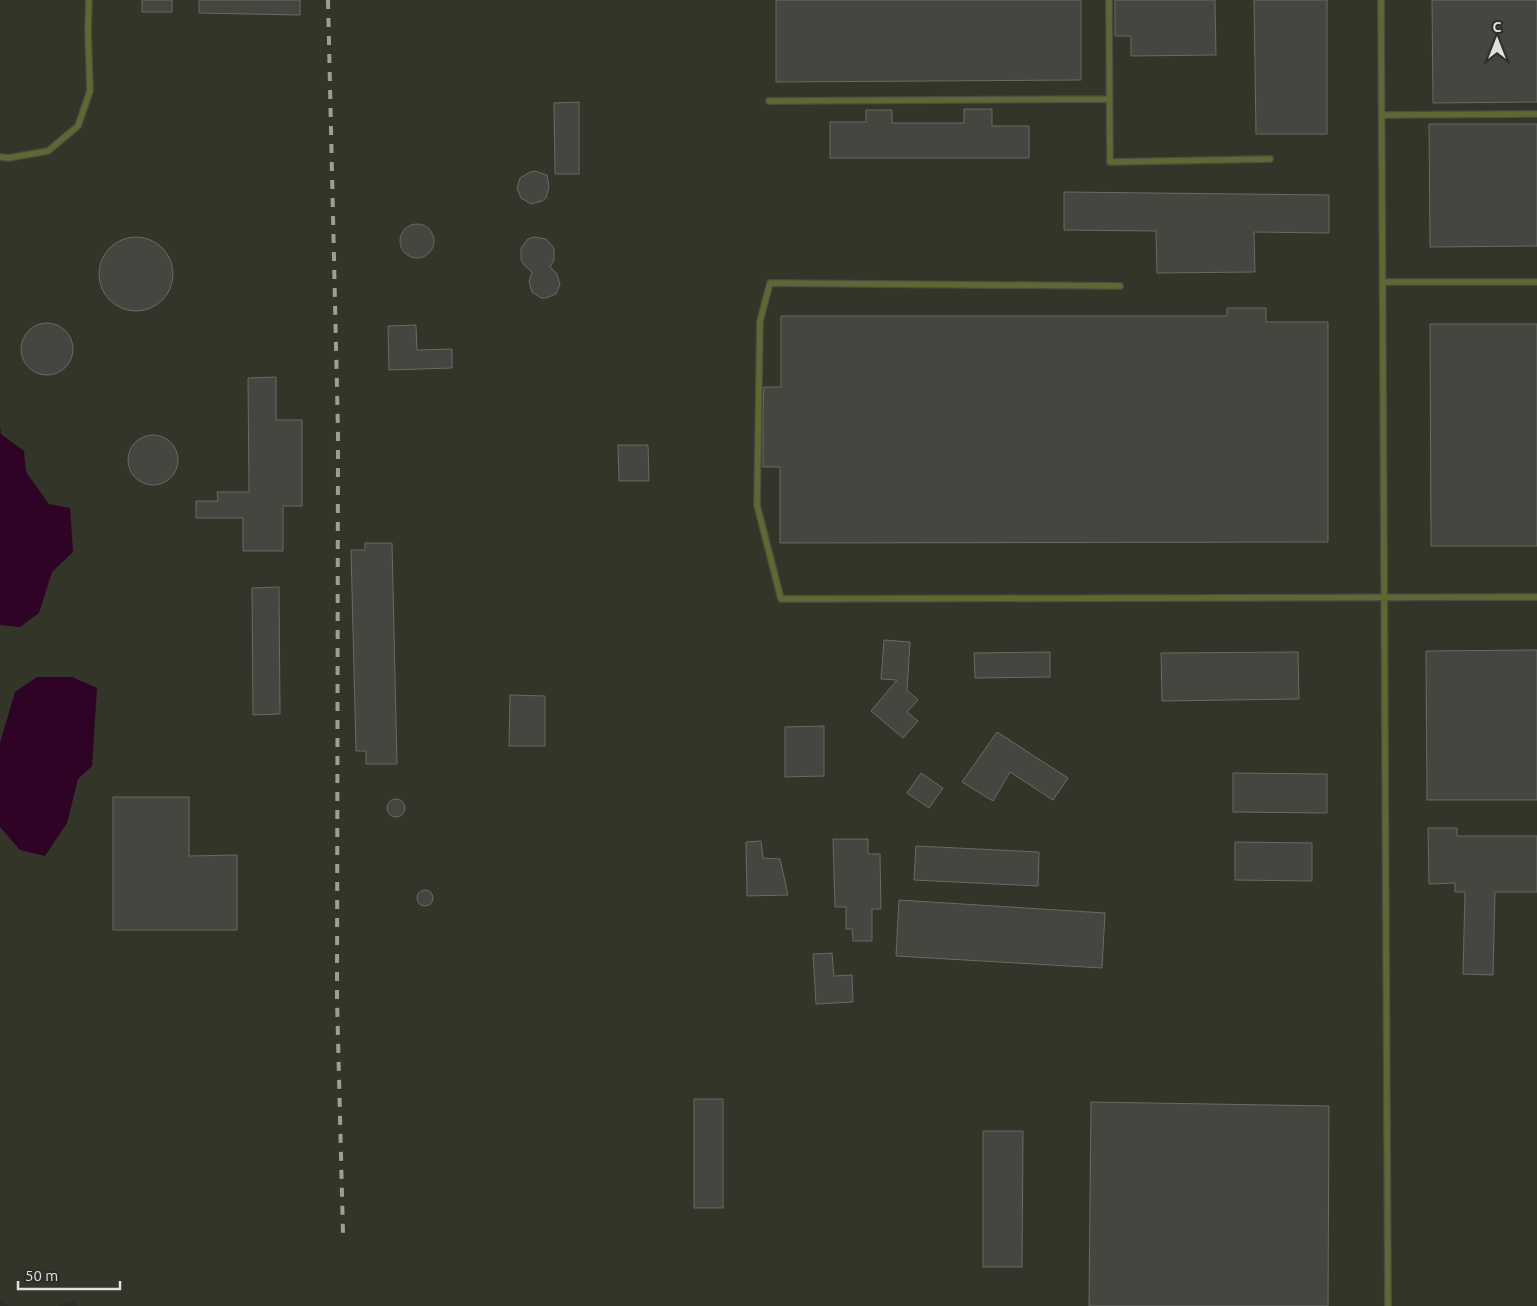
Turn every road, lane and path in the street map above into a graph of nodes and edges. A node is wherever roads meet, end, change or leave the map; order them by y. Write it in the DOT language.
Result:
graph roads {
  1 [pos="89,0"];
  2 [pos="1109,0"];
  3 [pos="1381,0"];
  4 [pos="1109,99"];
  5 [pos="769,101"];
  6 [pos="1537,114"];
  7 [pos="1382,115"];
  8 [pos="0,157"];
  9 [pos="1270,159"];
  10 [pos="1383,282"];
  11 [pos="1537,282"];
  12 [pos="1120,286"];
  13 [pos="1537,597"];
  14 [pos="1384,598"];
  15 [pos="1388,1306"];
  1 -- 8 [label="lane"];
  2 -- 4 [label="lane"];
  3 -- 7 [label="lane"];
  4 -- 5 [label="lane"];
  4 -- 9 [label="lane"];
  6 -- 7 [label="lane"];
  7 -- 10 [label="lane"];
  10 -- 11 [label="lane"];
  10 -- 14 [label="lane"];
  12 -- 14 [label="lane"];
  13 -- 14 [label="lane"];
  14 -- 15 [label="lane"];
}
